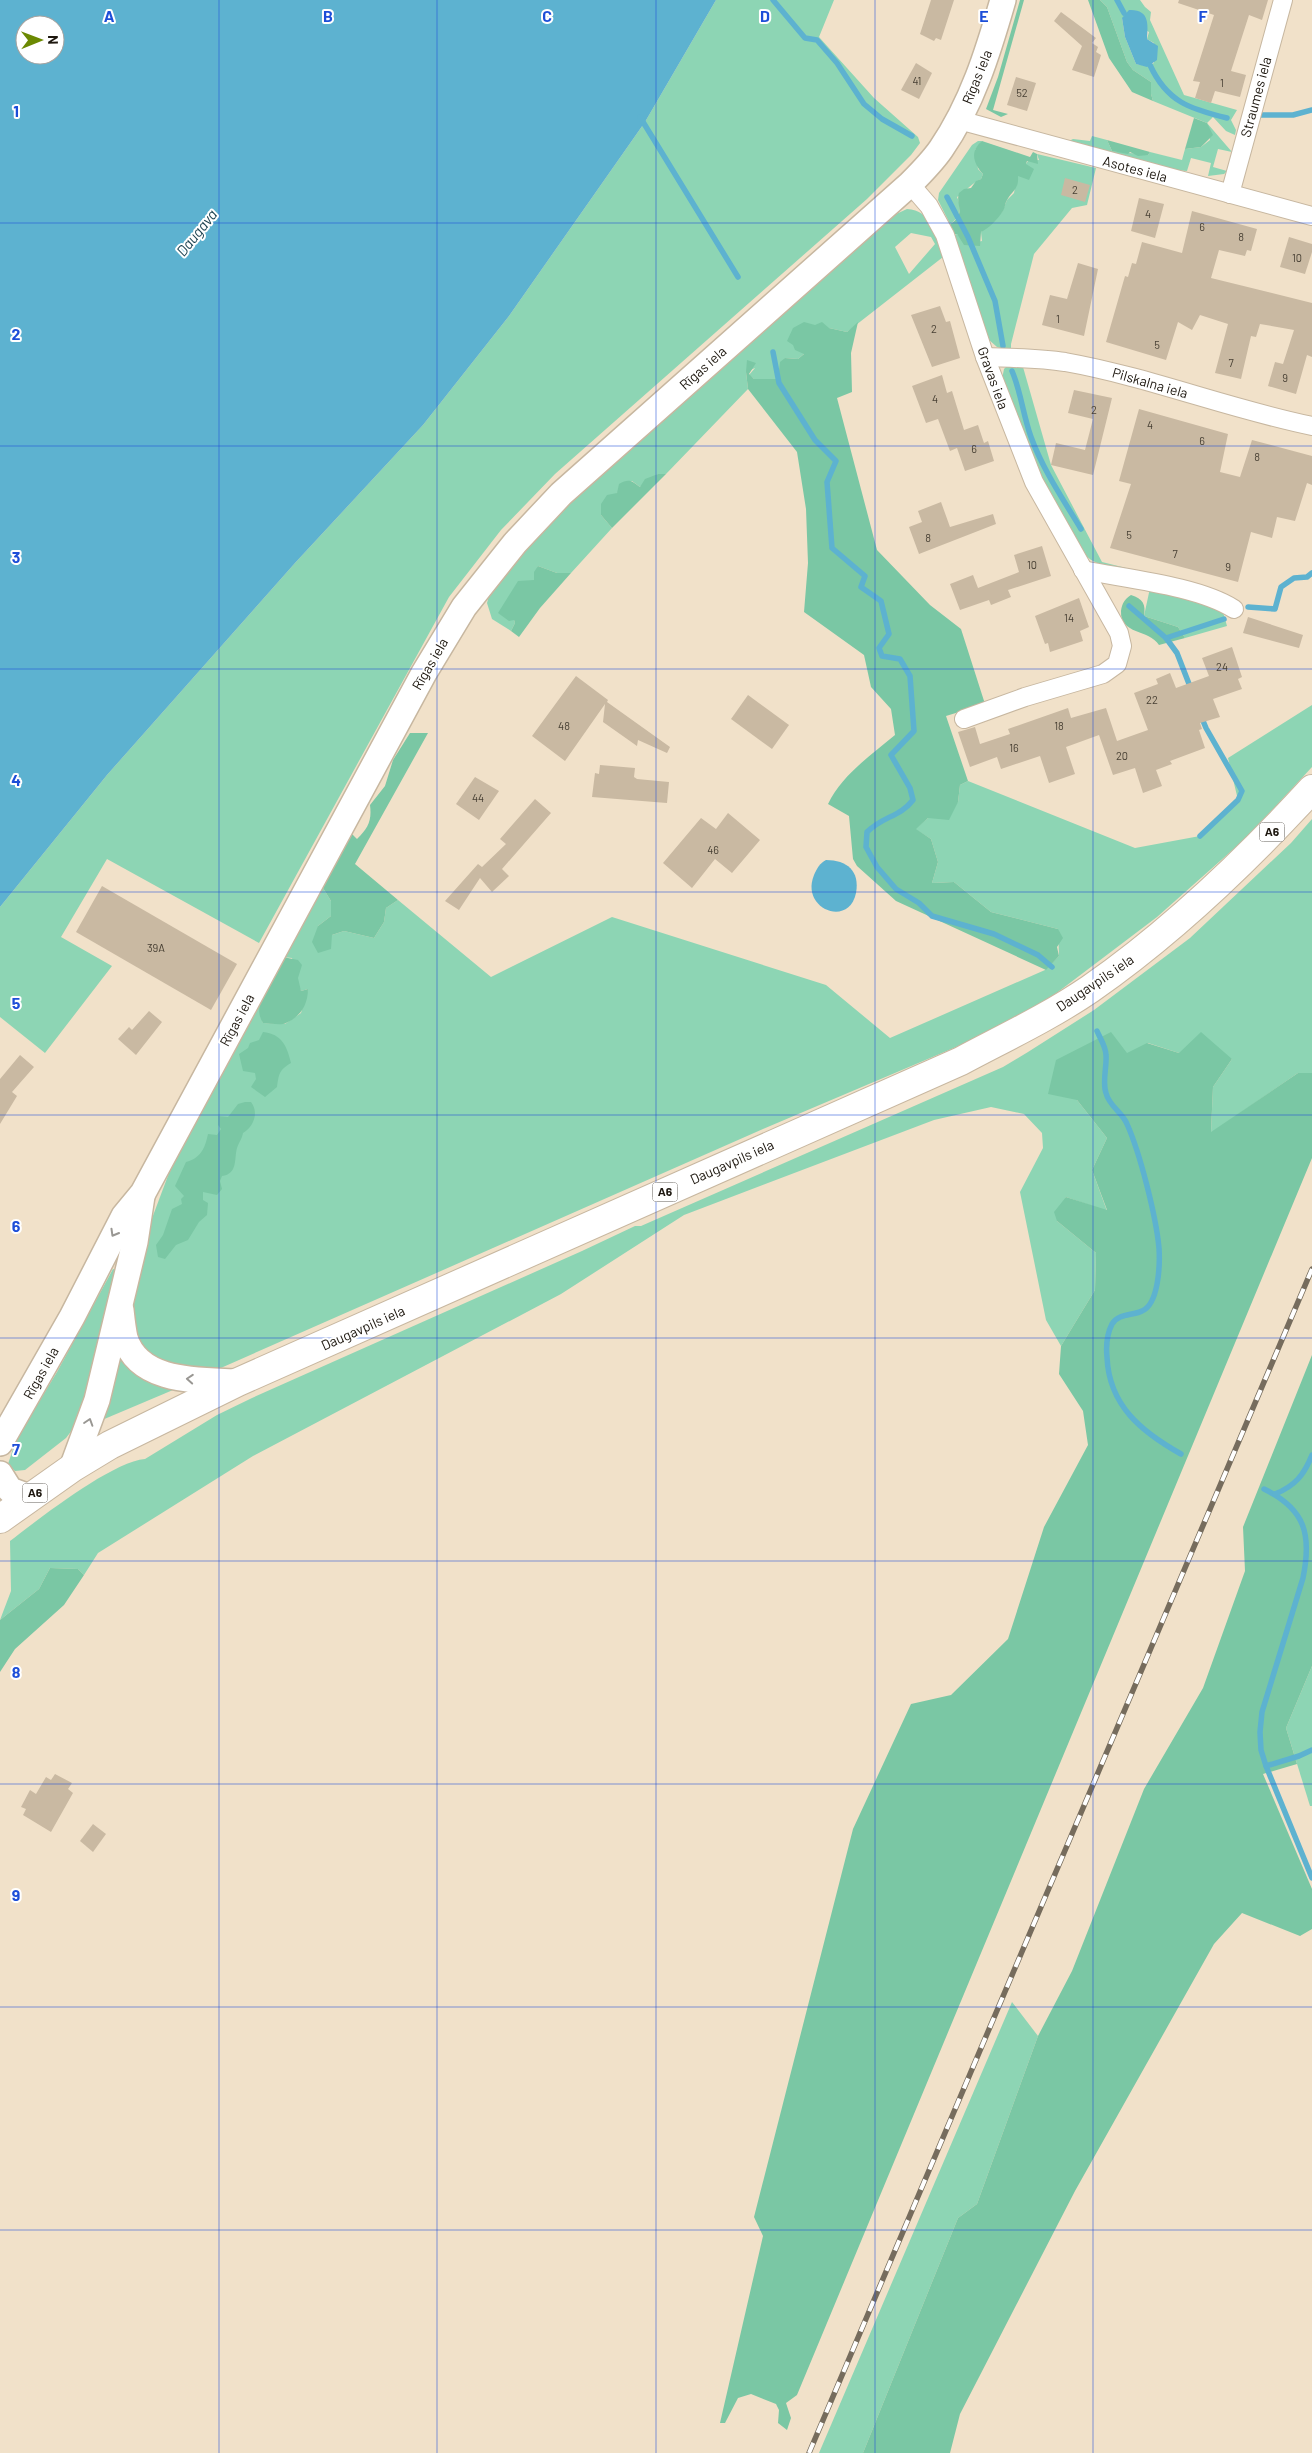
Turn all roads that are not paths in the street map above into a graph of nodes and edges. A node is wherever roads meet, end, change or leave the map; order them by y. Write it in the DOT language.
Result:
graph roads {
  1 [pos="1004,0"];
  2 [pos="1283,0"];
  3 [pos="959,120"];
  4 [pos="910,184"];
  5 [pos="1230,194"];
  6 [pos="1312,216"];
  7 [pos="985,358"];
  8 [pos="1312,426"];
  9 [pos="1083,570"];
  10 [pos="1234,609"];
  11 [pos="964,719"];
  12 [pos="1312,789"];
  13 [pos="143,1193"];
  14 [pos="119,1302"];
  15 [pos="238,1382"];
  16 [pos="1,1446"];
  17 [pos="72,1468"];
  18 [pos="0,1474"];
  19 [pos="29,1497"];
  20 [pos="0,1520"];
  1 -- 3 [label="main road, Rīgas iela"];
  2 -- 5 [label="street, Straumes iela"];
  3 -- 4 [label="main road, Rīgas iela"];
  3 -- 5 [label="street, Asotes iela"];
  4 -- 7 [label="street, Gravas iela"];
  4 -- 13 [label="main road, Rīgas iela"];
  5 -- 6 [label="street, Asotes iela"];
  7 -- 8 [label="street, Pilskalna iela"];
  7 -- 9 [label="street, Gravas iela"];
  9 -- 10 [label="street"];
  9 -- 11 [label="street, Gravas iela"];
  12 -- 15 [label="highway, Daugavpils iela / A6"];
  13 -- 14 [label="main road"];
  13 -- 16 [label="main road, Rīgas iela, one-way"];
  15 -- 14 [label="main road, one-way"];
  17 -- 14 [label="main road, one-way"];
  15 -- 17 [label="highway, Daugavpils iela / A6"];
  17 -- 19 [label="highway, Daugavpils iela / A6"];
  18 -- 19 [label="main road"];
  19 -- 20 [label="highway, Daugavpils iela / A6"];
}
